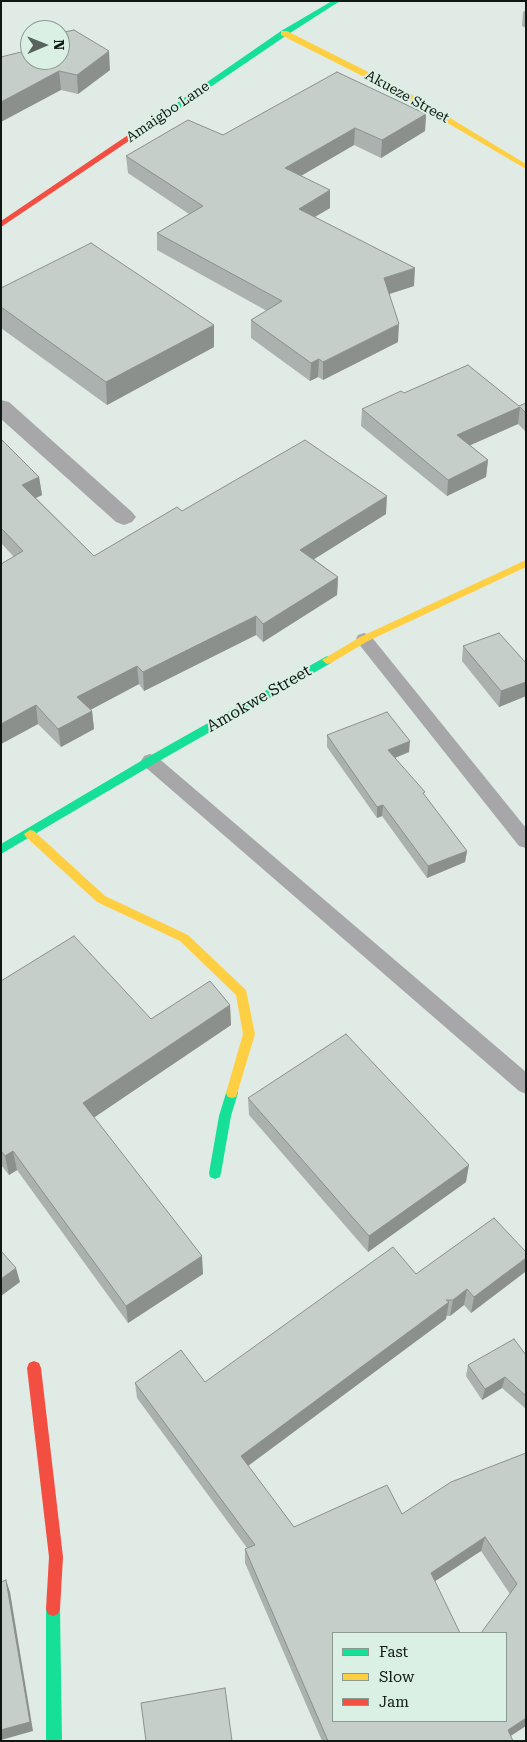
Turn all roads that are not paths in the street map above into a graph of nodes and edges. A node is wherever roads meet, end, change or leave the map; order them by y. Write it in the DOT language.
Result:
graph roads {
  1 [pos="337,1"];
  2 [pos="284,33"];
  3 [pos="526,167"];
  4 [pos="1,225"];
  5 [pos="1,408"];
  6 [pos="124,517"];
  7 [pos="526,563"];
  8 [pos="364,639"];
  9 [pos="150,761"];
  10 [pos="30,834"];
  11 [pos="526,841"];
  12 [pos="1,850"];
  13 [pos="526,1085"];
  14 [pos="214,1173"];
  15 [pos="34,1368"];
  16 [pos="54,1741"];
  1 -- 2 [label="street, Amaigbo Lane"];
  2 -- 3 [label="street, Akueze Street"];
  2 -- 4 [label="street, Amaigbo Lane"];
  5 -- 6 [label="street"];
  7 -- 8 [label="street, Amokwe Street"];
  8 -- 9 [label="street, Amokwe Street"];
  8 -- 11 [label="lane"];
  9 -- 10 [label="street, Amokwe Street"];
  9 -- 13 [label="lane"];
  10 -- 12 [label="street, Amokwe Street"];
  10 -- 14 [label="street"];
  15 -- 16 [label="street"];
}
